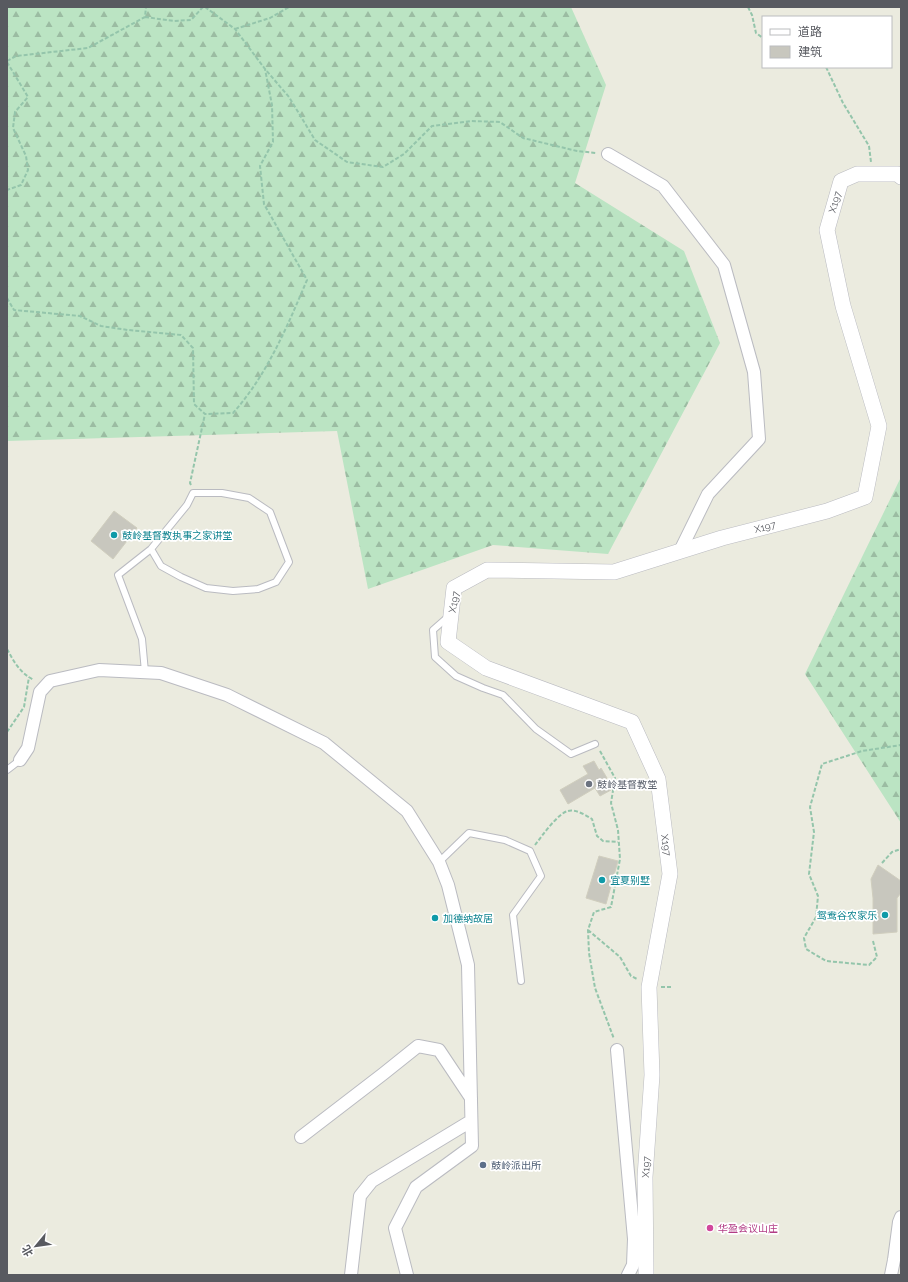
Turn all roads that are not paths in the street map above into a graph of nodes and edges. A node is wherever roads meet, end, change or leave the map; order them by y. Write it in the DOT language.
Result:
graph roads {
  1 [pos="608,154"];
  2 [pos="901,177"];
  3 [pos="151,549"];
  4 [pos="680,551"];
  5 [pos="451,613"];
  6 [pos="145,672"];
  7 [pos="595,744"];
  8 [pos="20,760"];
  9 [pos="7,770"];
  10 [pos="439,862"];
  11 [pos="521,981"];
  12 [pos="617,1050"];
  13 [pos="471,1098"];
  14 [pos="471,1121"];
  15 [pos="301,1136"];
  16 [pos="901,1217"];
  17 [pos="634,1239"];
  18 [pos="646,1272"];
  19 [pos="351,1275"];
  20 [pos="407,1275"];
  21 [pos="628,1275"];
  22 [pos="891,1275"];
  1 -- 4 [label="street"];
  2 -- 4 [label="street, X197 / X197"];
  3 -- 3 [label="lane"];
  3 -- 6 [label="lane"];
  4 -- 5 [label="street, X197 / X197"];
  5 -- 7 [label="lane"];
  5 -- 18 [label="street, X197 / X197"];
  6 -- 8 [label="street"];
  6 -- 10 [label="street"];
  8 -- 9 [label="lane"];
  10 -- 11 [label="lane"];
  10 -- 13 [label="street"];
  12 -- 17 [label="street"];
  13 -- 14 [label="street"];
  13 -- 15 [label="street"];
  14 -- 19 [label="street"];
  14 -- 20 [label="street"];
  16 -- 22 [label="street"];
  17 -- 18 [label="street"];
  17 -- 21 [label="street"];
}
